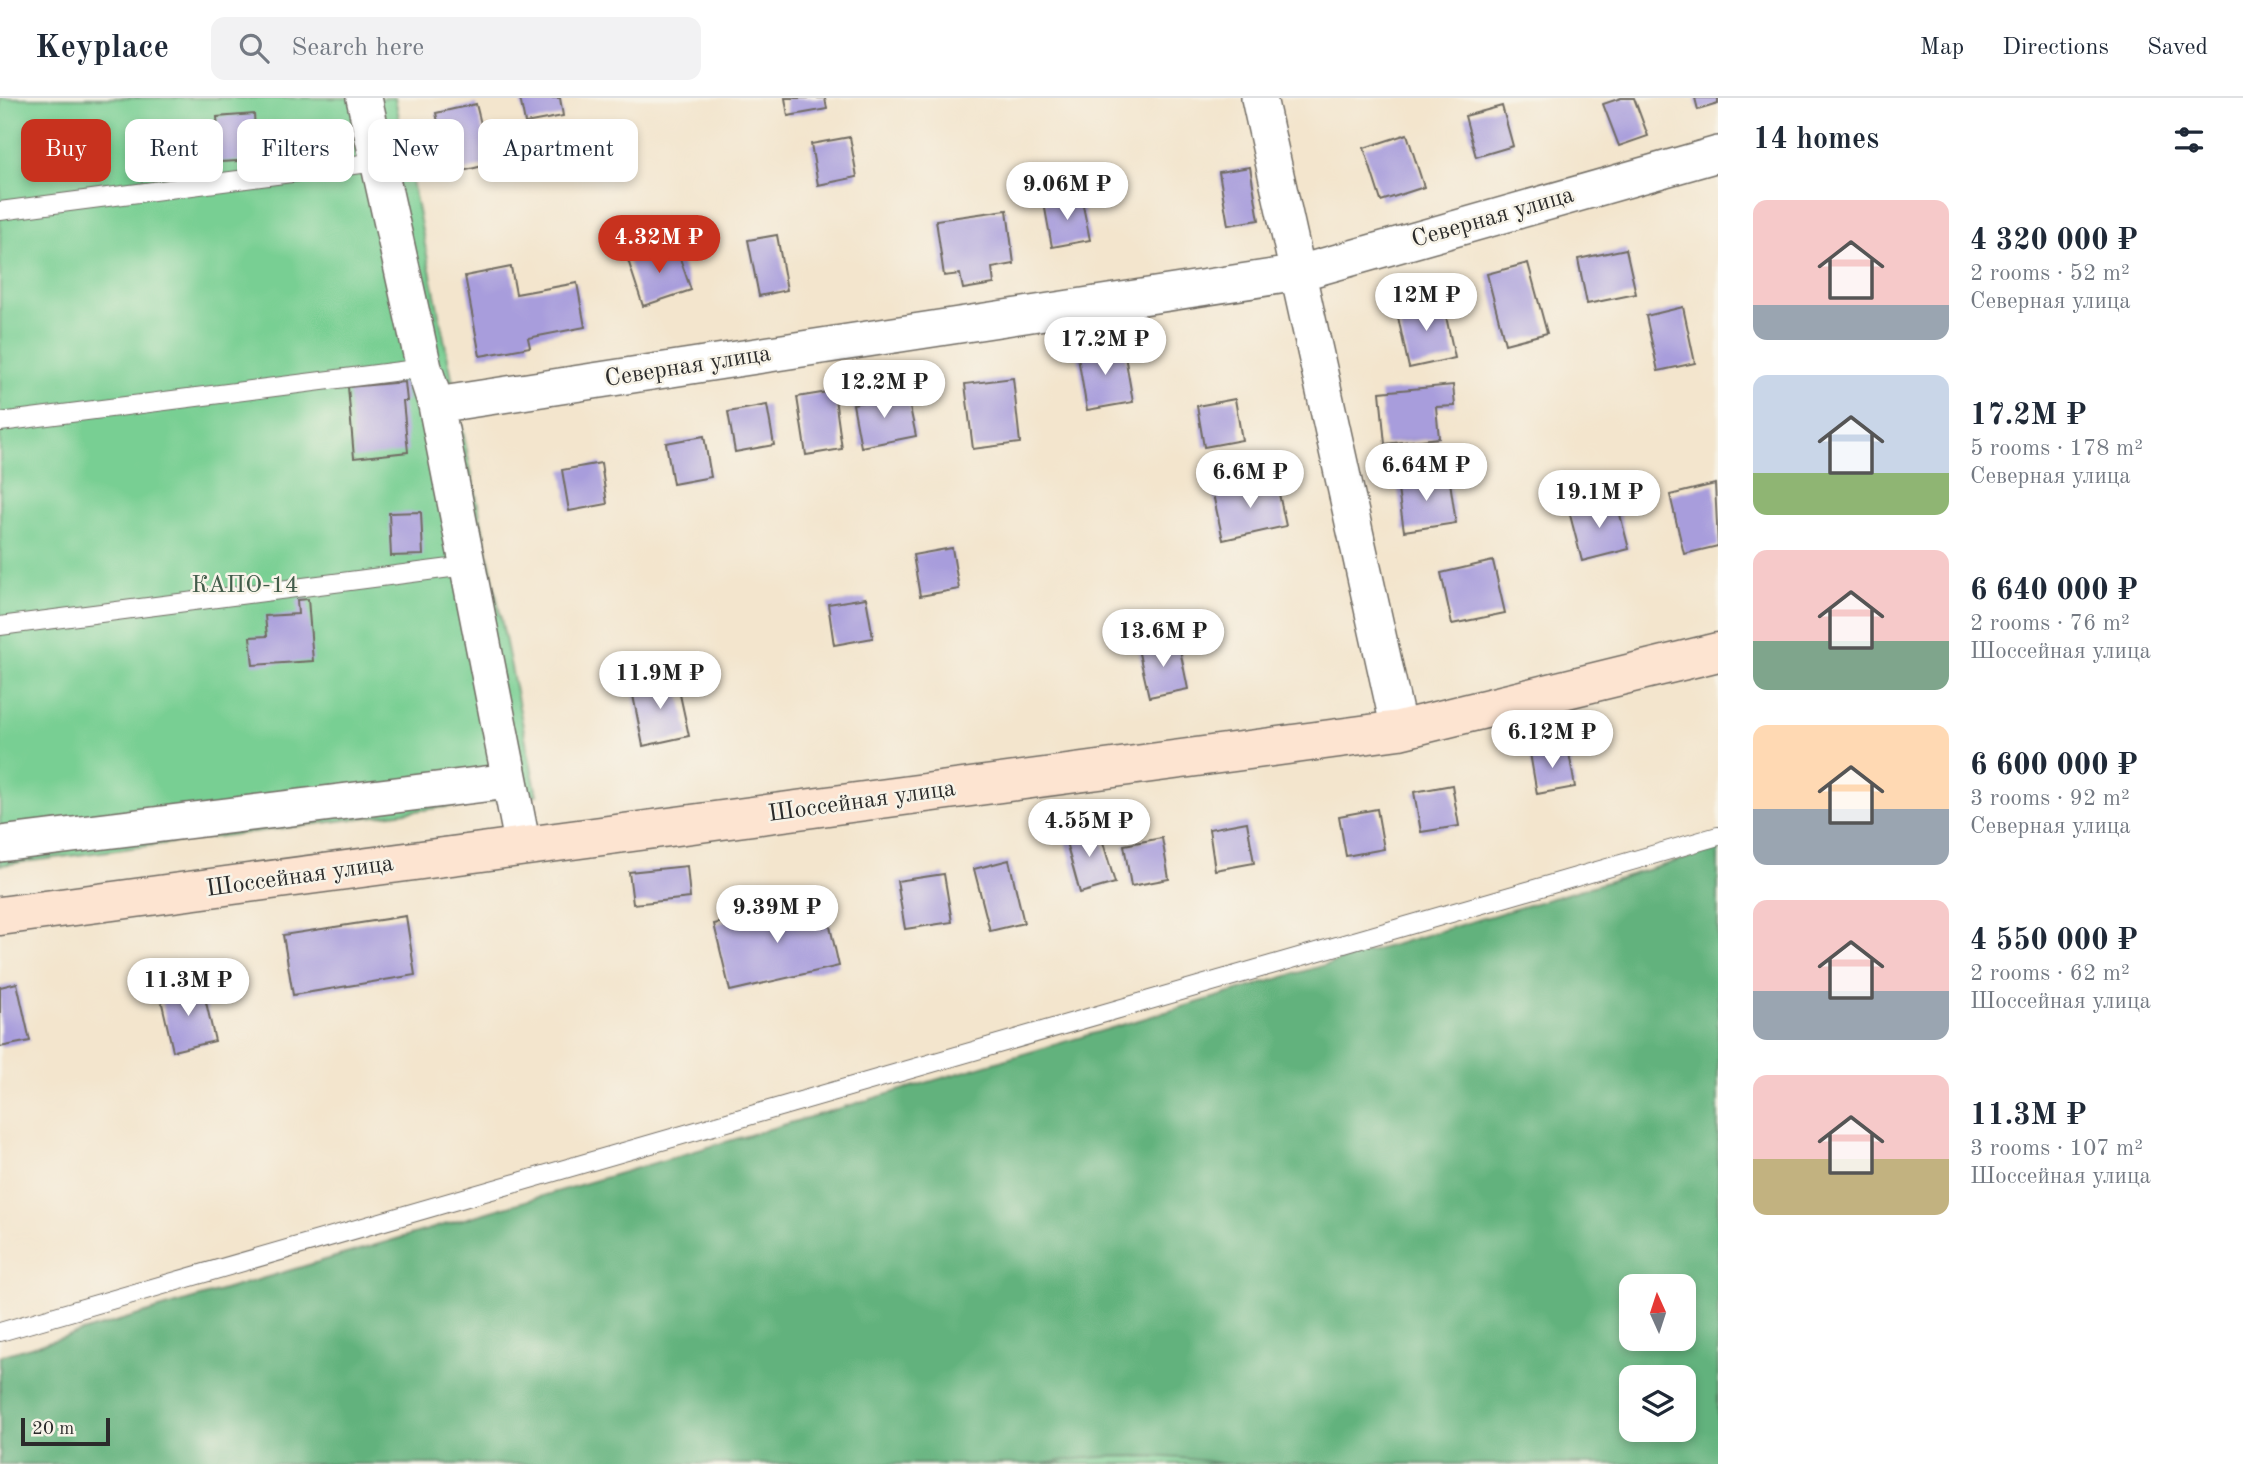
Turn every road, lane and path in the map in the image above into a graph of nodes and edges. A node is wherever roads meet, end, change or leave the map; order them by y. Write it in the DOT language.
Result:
graph roads {
  1 [pos="364,98"];
  2 [pos="1259,98"];
  3 [pos="368,119"];
  4 [pos="1718,154"];
  5 [pos="368,163"];
  6 [pos="382,182"];
  7 [pos="0,211"];
  8 [pos="1299,274"];
  9 [pos="424,368"];
  10 [pos="436,405"];
  11 [pos="0,422"];
  12 [pos="466,566"];
  13 [pos="0,626"];
  14 [pos="1718,652"];
  15 [pos="1399,730"];
  16 [pos="509,781"];
  17 [pos="1718,836"];
  18 [pos="0,844"];
  19 [pos="523,848"];
  20 [pos="0,916"];
  21 [pos="0,1332"];
  1 -- 3 [label="street"];
  2 -- 8 [label="street"];
  4 -- 8 [label="street, Северная улица"];
  5 -- 7 [label="lane"];
  6 -- 9 [label="street"];
  8 -- 10 [label="street, Северная улица"];
  8 -- 15 [label="street"];
  9 -- 10 [label="street"];
  9 -- 11 [label="lane"];
  10 -- 12 [label="street"];
  12 -- 13 [label="lane"];
  12 -- 16 [label="street"];
  14 -- 15 [label="street, Шоссейная улица"];
  15 -- 19 [label="street, Шоссейная улица"];
  16 -- 18 [label="street"];
  16 -- 19 [label="street"];
  17 -- 21 [label="lane"];
  19 -- 20 [label="street, Шоссейная улица"];
}
